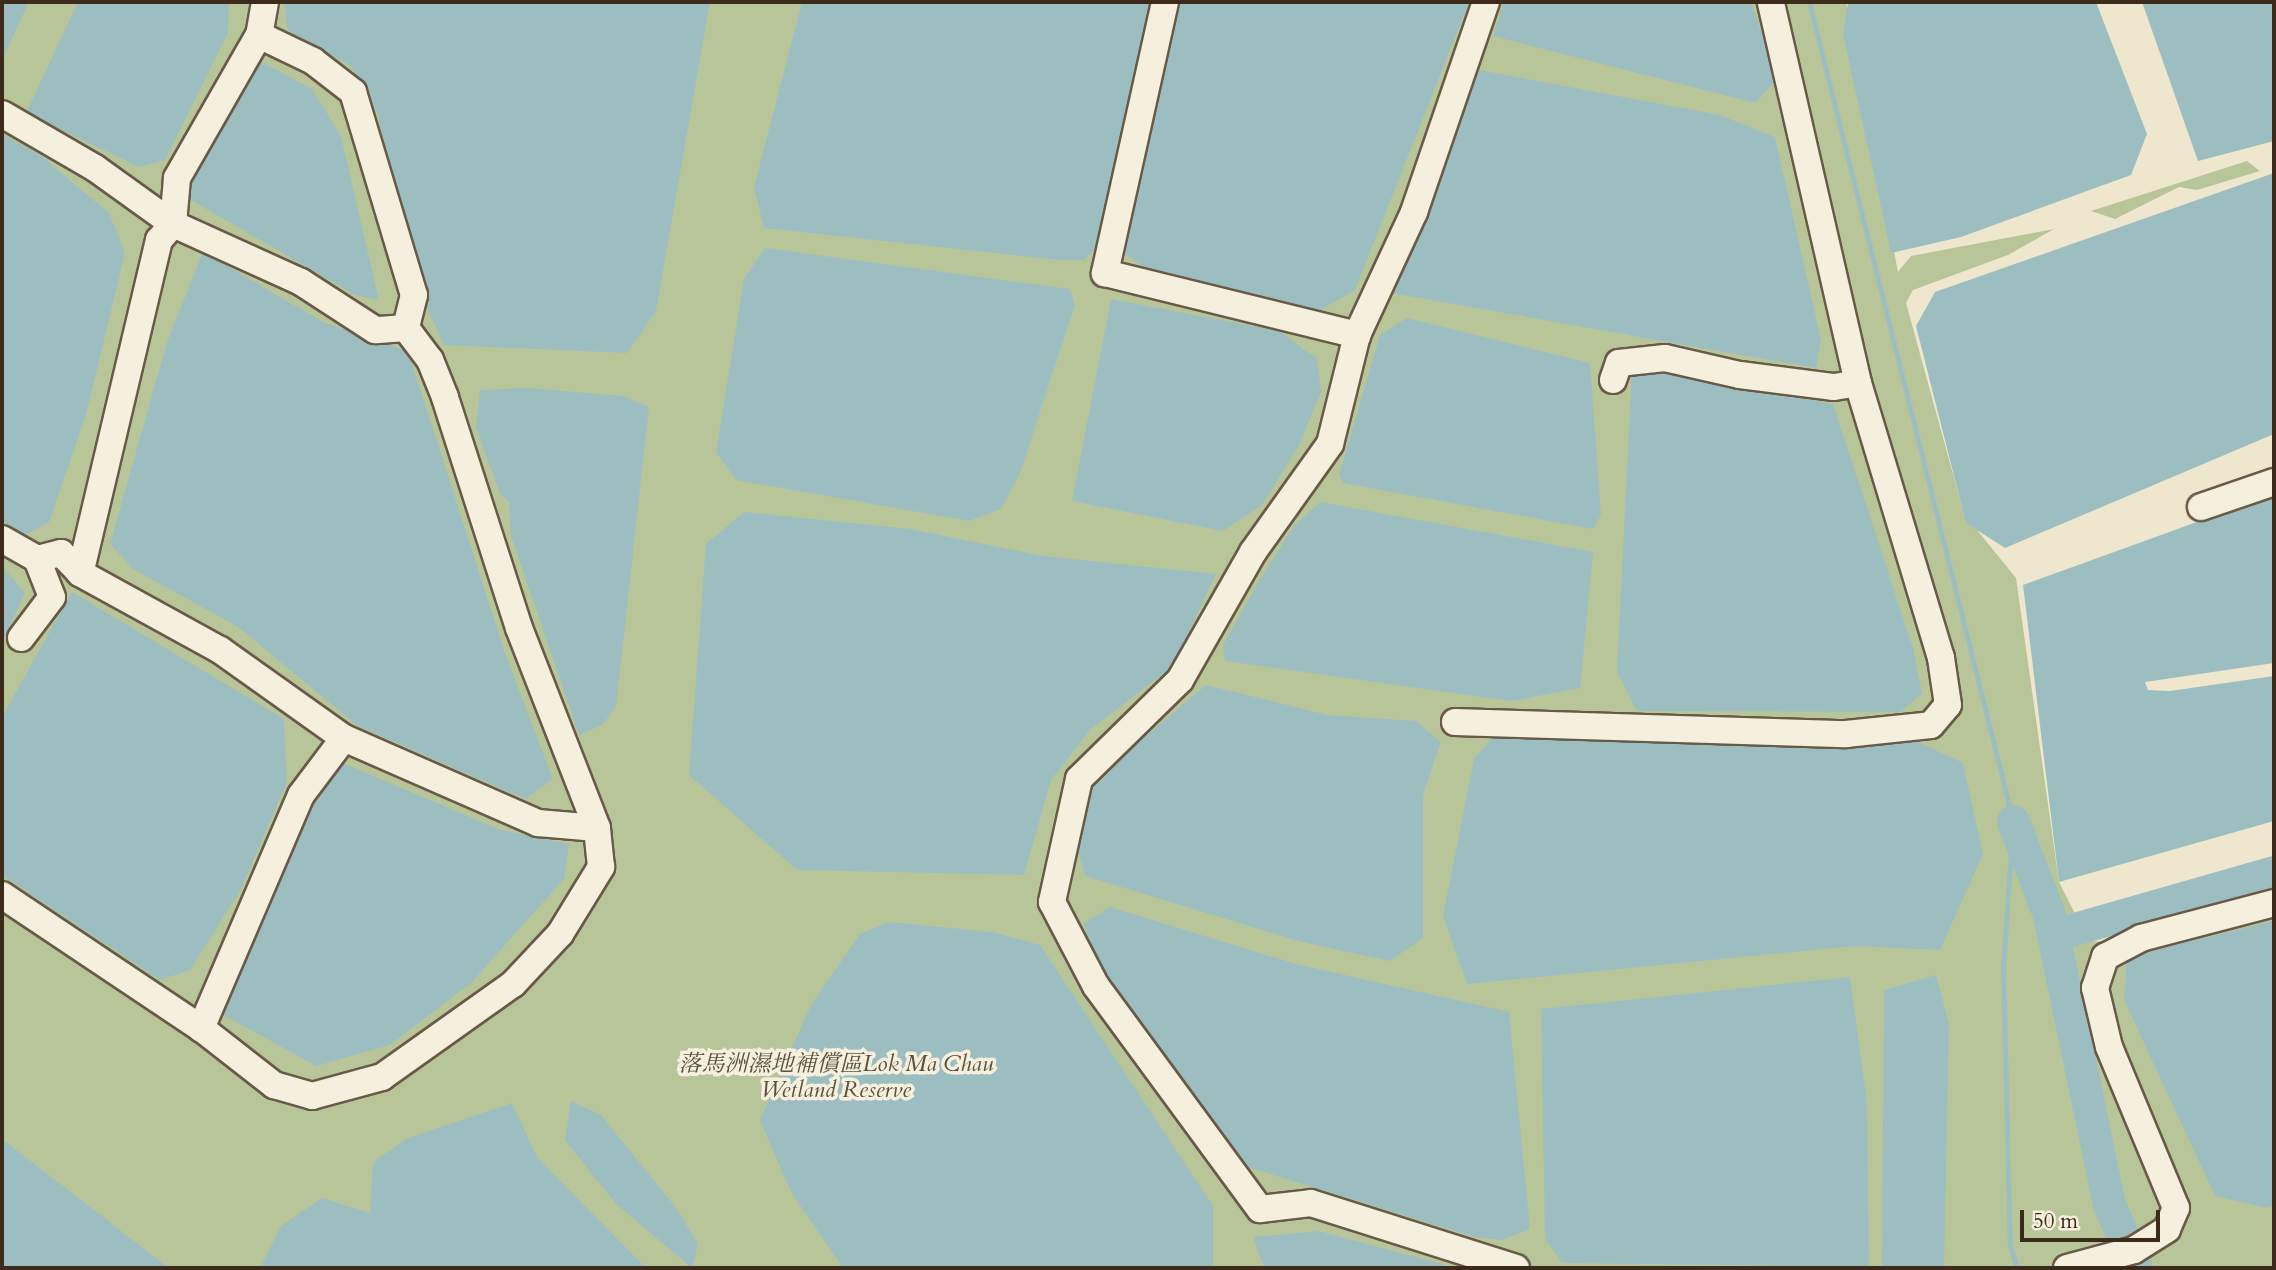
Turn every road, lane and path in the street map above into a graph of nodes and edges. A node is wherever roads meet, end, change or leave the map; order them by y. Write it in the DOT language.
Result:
graph roads {
  1 [pos="265,2"];
  2 [pos="1165,2"];
  3 [pos="1486,2"];
  4 [pos="1771,2"];
  5 [pos="259,35"];
  6 [pos="2,114"];
  7 [pos="173,224"];
  8 [pos="406,328"];
  9 [pos="1357,335"];
  10 [pos="1614,380"];
  11 [pos="1858,383"];
  12 [pos="2274,482"];
  13 [pos="2201,507"];
  14 [pos="2,539"];
  15 [pos="37,559"];
  16 [pos="80,573"];
  17 [pos="21,638"];
  18 [pos="1455,722"];
  19 [pos="344,738"];
  20 [pos="597,828"];
  21 [pos="2,895"];
  22 [pos="2274,903"];
  23 [pos="201,1028"];
  24 [pos="1516,1268"];
  25 [pos="2067,1268"];
  1 -- 5 [label="street"];
  2 -- 9 [label="street"];
  3 -- 9 [label="street"];
  4 -- 11 [label="street"];
  5 -- 7 [label="street"];
  5 -- 8 [label="street"];
  6 -- 7 [label="street"];
  7 -- 8 [label="street"];
  7 -- 16 [label="street"];
  8 -- 20 [label="street"];
  9 -- 24 [label="street"];
  10 -- 11 [label="street"];
  11 -- 18 [label="street"];
  12 -- 13 [label="street"];
  14 -- 15 [label="street"];
  15 -- 16 [label="street"];
  15 -- 17 [label="street"];
  16 -- 19 [label="street"];
  19 -- 20 [label="street"];
  19 -- 23 [label="street"];
  20 -- 23 [label="street"];
  21 -- 23 [label="street"];
  22 -- 25 [label="street"];
}
